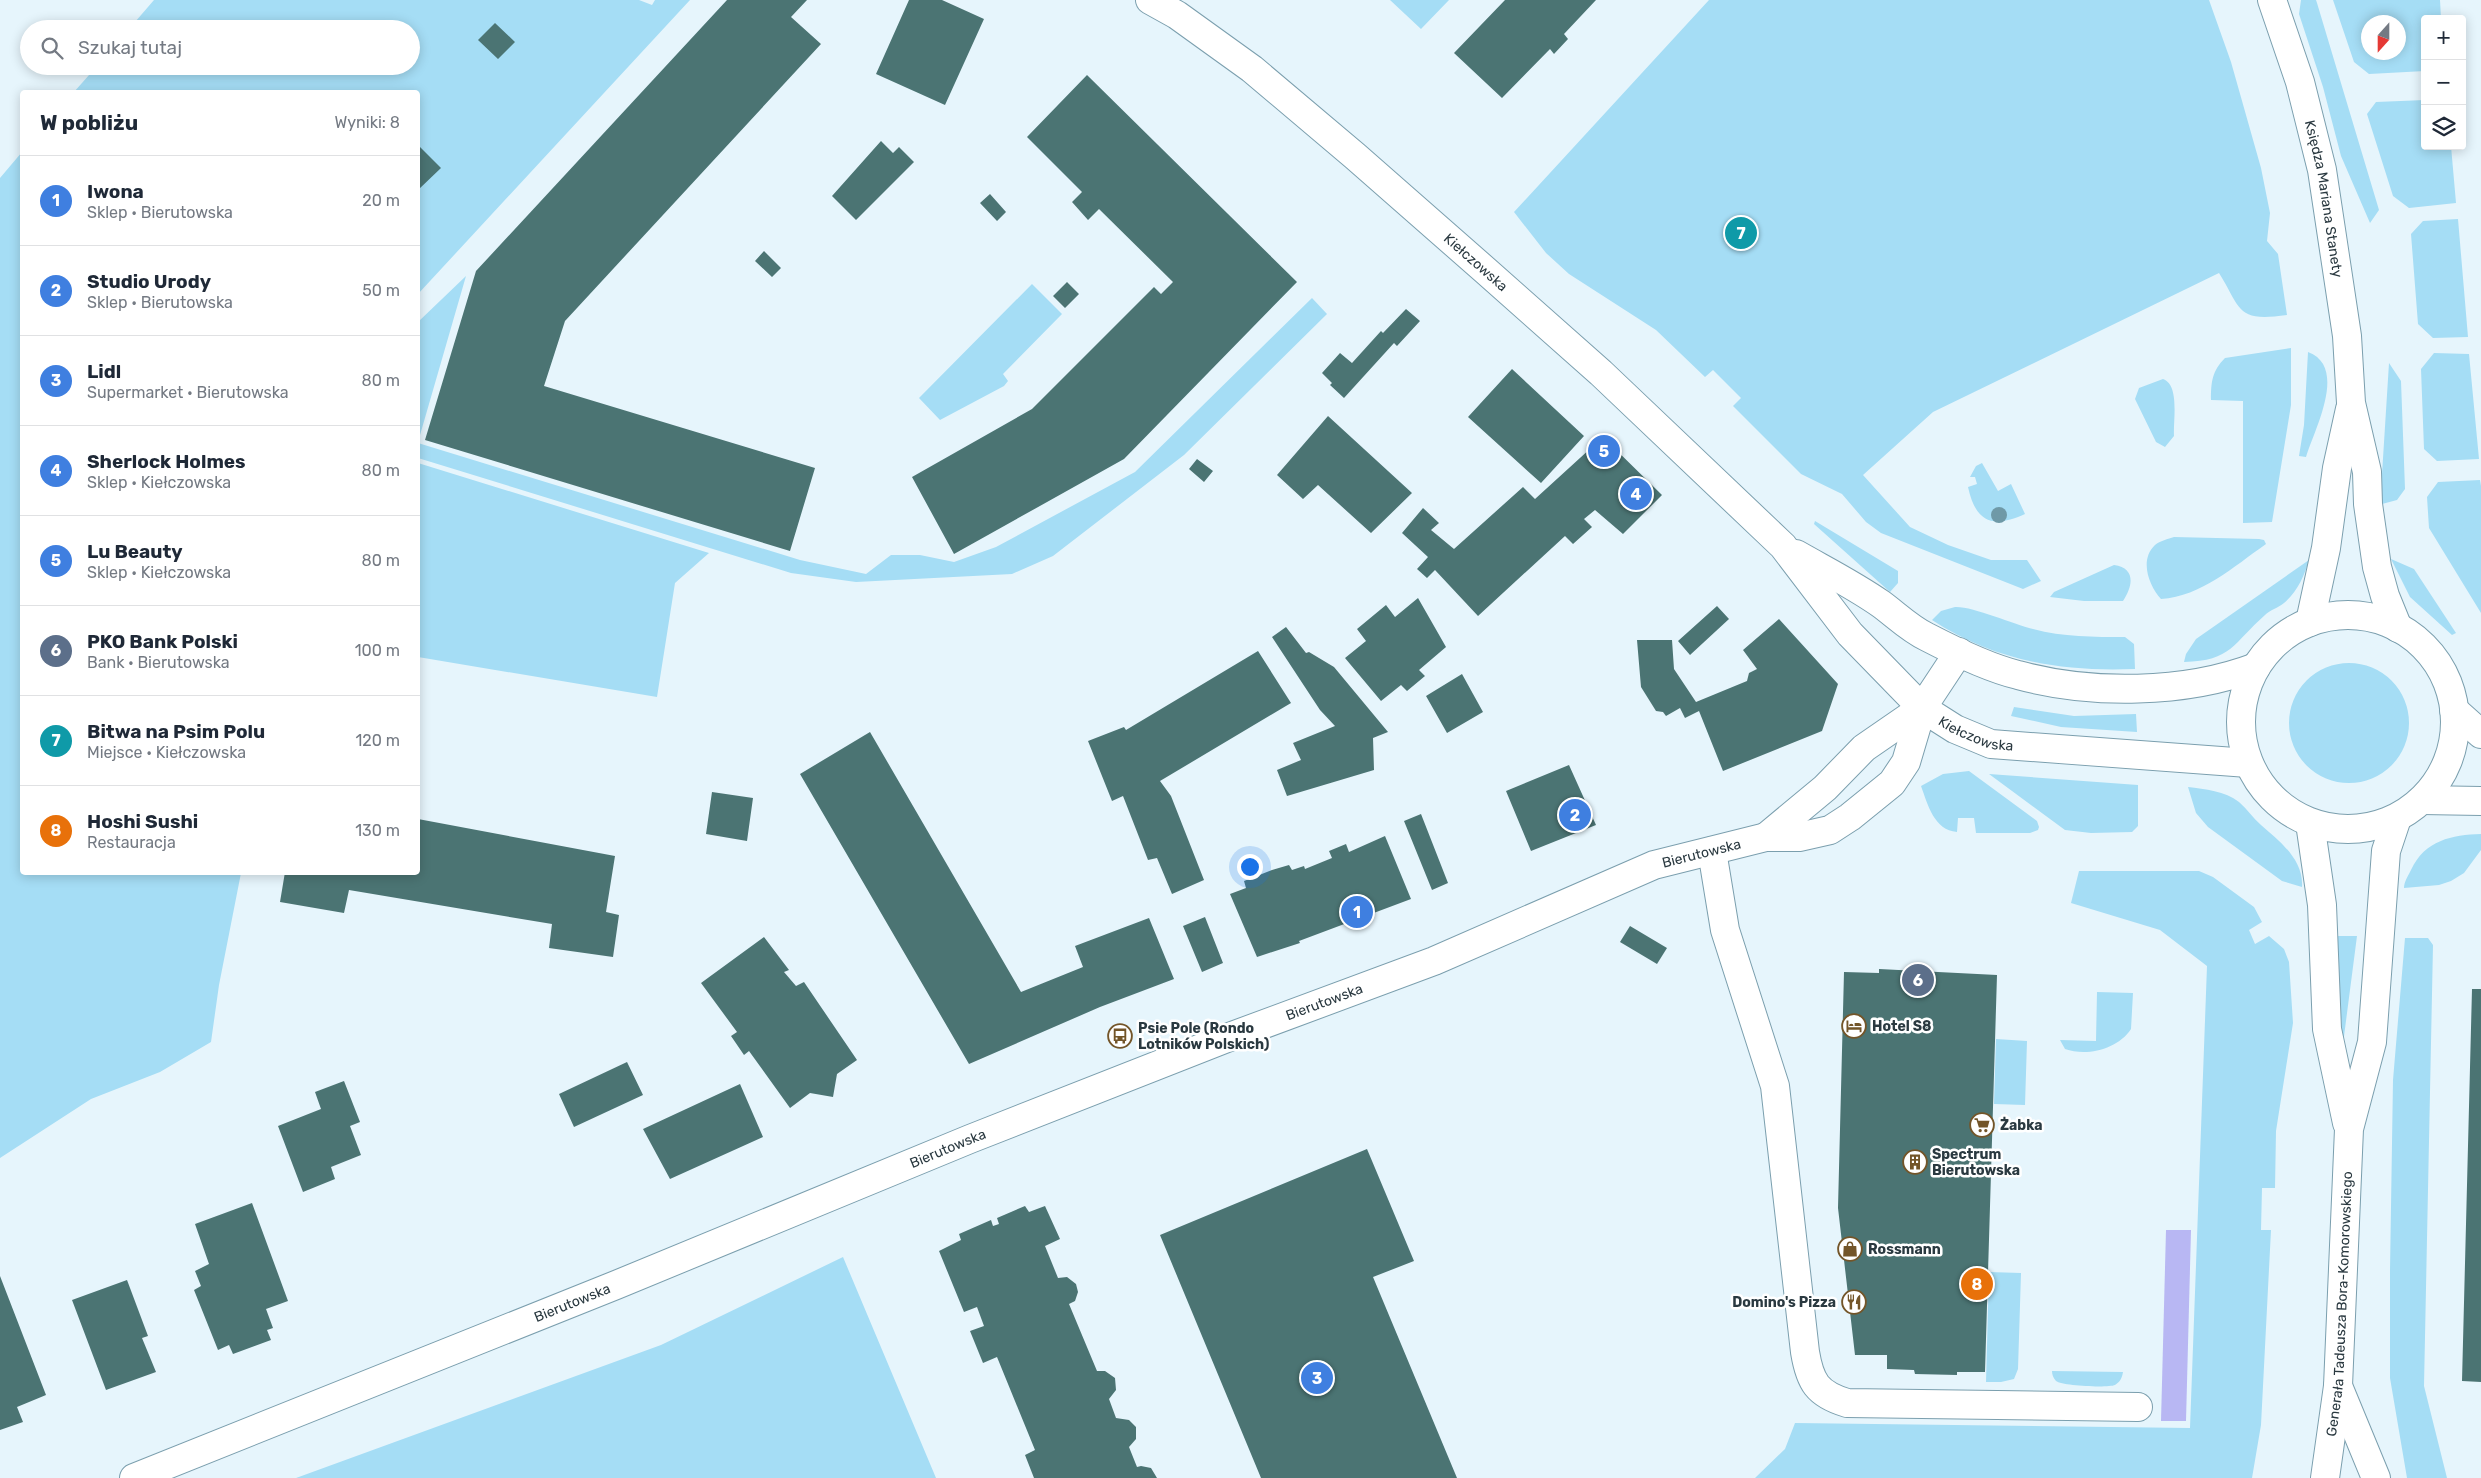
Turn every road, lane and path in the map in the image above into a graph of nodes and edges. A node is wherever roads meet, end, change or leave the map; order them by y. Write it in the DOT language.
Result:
graph roads {
  1 [pos="1150,0"];
  2 [pos="2272,0"];
  3 [pos="1182,8"];
  4 [pos="2351,403"];
  5 [pos="1783,546"];
  6 [pos="2310,622"];
  7 [pos="2398,628"];
  8 [pos="1959,652"];
  9 [pos="2256,667"];
  10 [pos="1922,708"];
  11 [pos="2454,710"];
  12 [pos="2481,734"];
  13 [pos="2248,763"];
  14 [pos="2422,800"];
  15 [pos="2481,801"];
  16 [pos="2397,818"];
  17 [pos="2310,822"];
  18 [pos="1766,836"];
  19 [pos="1712,851"];
  20 [pos="2349,1129"];
  21 [pos="2338,1386"];
  22 [pos="2138,1407"];
  23 [pos="134,1478"];
  24 [pos="2325,1478"];
  25 [pos="2376,1478"];
  1 -- 3 [label="street, Kiełczowska"];
  2 -- 4 [label="street, Księdza Mariana Stanety"];
  3 -- 5 [label="street, Kiełczowska"];
  4 -- 6 [label="street, Księdza Mariana Stanety"];
  4 -- 7 [label="street, Księdza Mariana Stanety"];
  5 -- 8 [label="street, Kiełczowska"];
  5 -- 10 [label="street, Kiełczowska"];
  6 -- 7 [label="street"];
  6 -- 9 [label="street"];
  7 -- 11 [label="street"];
  8 -- 9 [label="street, Kiełczowska"];
  8 -- 10 [label="street, Bierutowska"];
  9 -- 13 [label="street"];
  10 -- 13 [label="street, Kiełczowska"];
  10 -- 18 [label="street, Bierutowska"];
  10 -- 18 [label="street, Bierutowska"];
  11 -- 12 [label="street"];
  11 -- 14 [label="street"];
  13 -- 17 [label="street"];
  14 -- 15 [label="street"];
  14 -- 16 [label="street"];
  16 -- 17 [label="street"];
  16 -- 20 [label="street, Generała Tadeusza Bora-Komorowskiego"];
  17 -- 20 [label="street, Generała Tadeusza Bora-Komorowskiego"];
  18 -- 19 [label="street, Bierutowska"];
  19 -- 22 [label="street"];
  19 -- 23 [label="street, Bierutowska"];
  20 -- 21 [label="street, Generała Tadeusza Bora-Komorowskiego"];
  21 -- 24 [label="street, Generała Tadeusza Bora-Komorowskiego"];
  21 -- 25 [label="street"];
}
